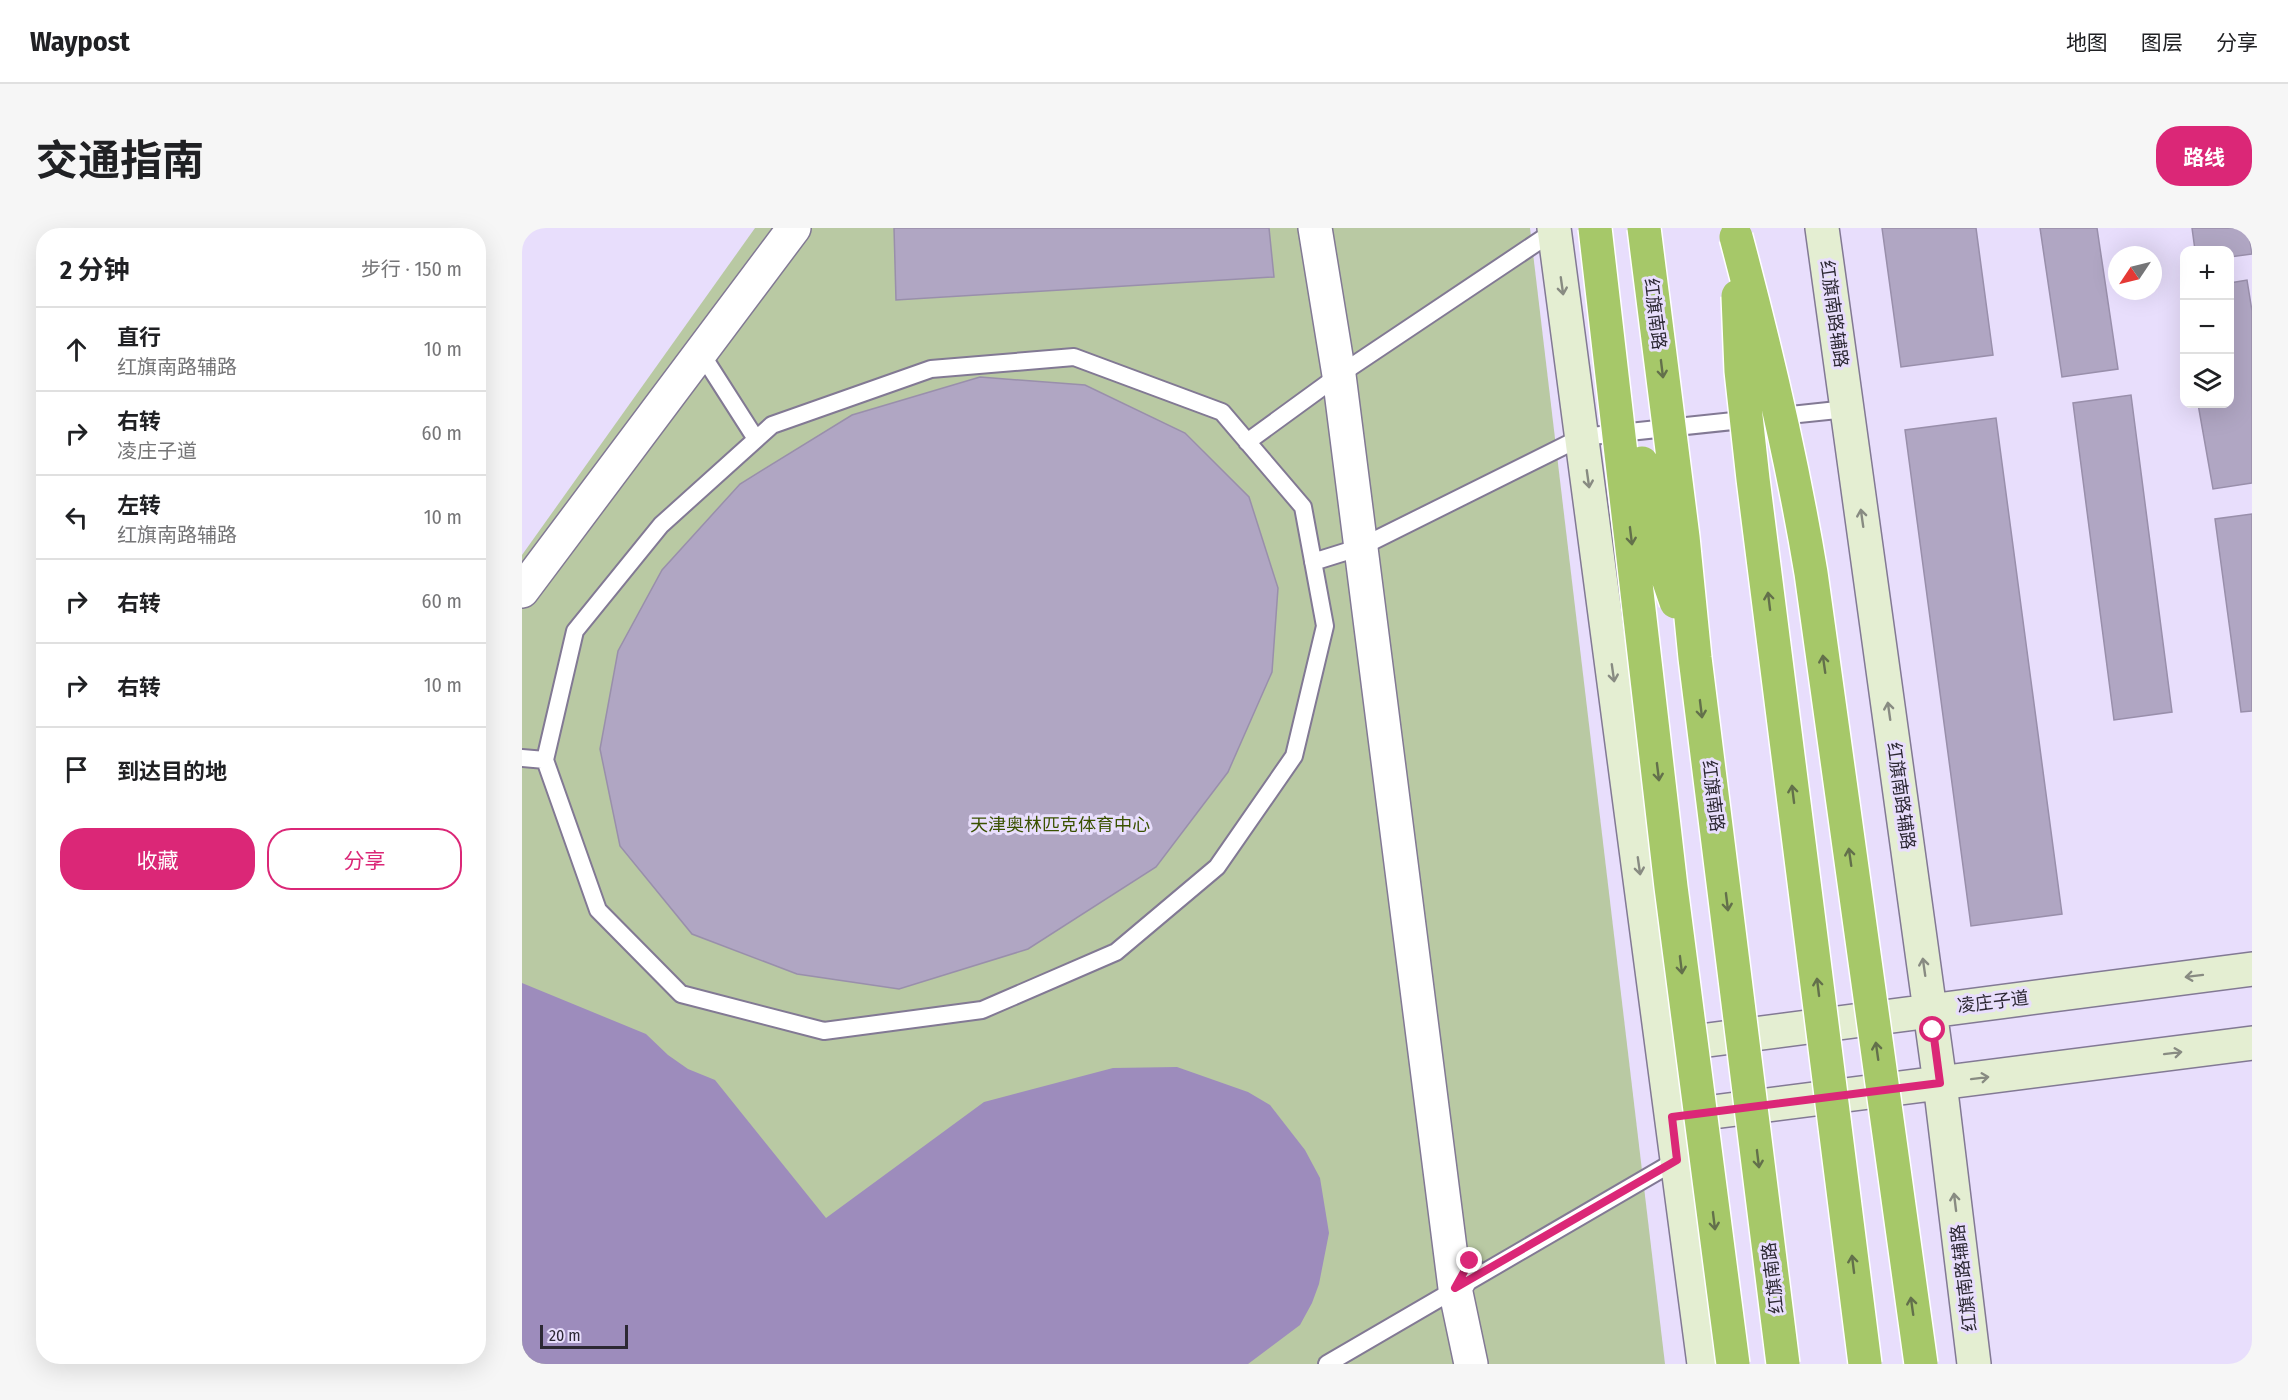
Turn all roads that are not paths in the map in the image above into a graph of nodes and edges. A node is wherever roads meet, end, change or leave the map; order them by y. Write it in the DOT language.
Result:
graph roads {
  1 [pos="795,228"];
  2 [pos="1315,228"];
  3 [pos="1595,228"];
  4 [pos="1644,228"];
  5 [pos="1822,228"];
  6 [pos="1554,229"];
  7 [pos="1603,298"];
  8 [pos="701,352"];
  9 [pos="1340,375"];
  10 [pos="1847,409"];
  11 [pos="1582,437"];
  12 [pos="756,439"];
  13 [pos="1247,442"];
  14 [pos="1361,547"];
  15 [pos="1313,562"];
  16 [pos="522,591"];
  17 [pos="1695,658"];
  18 [pos="522,758"];
  19 [pos="545,759"];
  20 [pos="2252,969"];
  21 [pos="1930,1011"];
  22 [pos="2252,1043"];
  23 [pos="1662,1046"];
  24 [pos="1940,1083"];
  25 [pos="1672,1117"];
  26 [pos="1677,1160"];
  27 [pos="1462,1275"];
  28 [pos="1327,1364"];
  29 [pos="1471,1364"];
  30 [pos="1704,1364"];
  31 [pos="1733,1364"];
  32 [pos="1783,1364"];
  33 [pos="1865,1364"];
  34 [pos="1921,1364"];
  35 [pos="1974,1364"];
  1 -- 8 [label="street"];
  2 -- 9 [label="street"];
  3 -- 7 [label="highway, bridge"];
  4 -- 17 [label="highway, 红旗南路, one-way, bridge"];
  5 -- 10 [label="main road, 红旗南路辅路"];
  6 -- 9 [label="lane"];
  6 -- 11 [label="main road, one-way"];
  7 -- 17 [label="highway, bridge"];
  7 -- 31 [label="highway, one-way, bridge"];
  8 -- 12 [label="lane"];
  8 -- 16 [label="street"];
  9 -- 13 [label="lane"];
  9 -- 14 [label="street"];
  10 -- 11 [label="lane"];
  21 -- 10 [label="main road, 红旗南路辅路, one-way"];
  11 -- 14 [label="lane"];
  11 -- 23 [label="main road, one-way"];
  12 -- 13 [label="lane"];
  12 -- 19 [label="lane"];
  13 -- 15 [label="lane"];
  14 -- 15 [label="lane"];
  14 -- 27 [label="street"];
  15 -- 19 [label="lane"];
  17 -- 32 [label="highway, 红旗南路, one-way, bridge"];
  18 -- 19 [label="lane"];
  20 -- 21 [label="main road, 凌庄子道, one-way"];
  21 -- 23 [label="main road, 凌庄子道"];
  21 -- 24 [label="main road, 红旗南路辅路"];
  24 -- 22 [label="main road, one-way"];
  23 -- 25 [label="main road"];
  24 -- 25 [label="main road"];
  35 -- 24 [label="main road, 红旗南路辅路, one-way"];
  25 -- 26 [label="main road"];
  26 -- 27 [label="lane"];
  26 -- 30 [label="main road"];
  27 -- 28 [label="lane"];
  27 -- 29 [label="street"];
  33 -- 34 [label="highway, bridge"];
}
